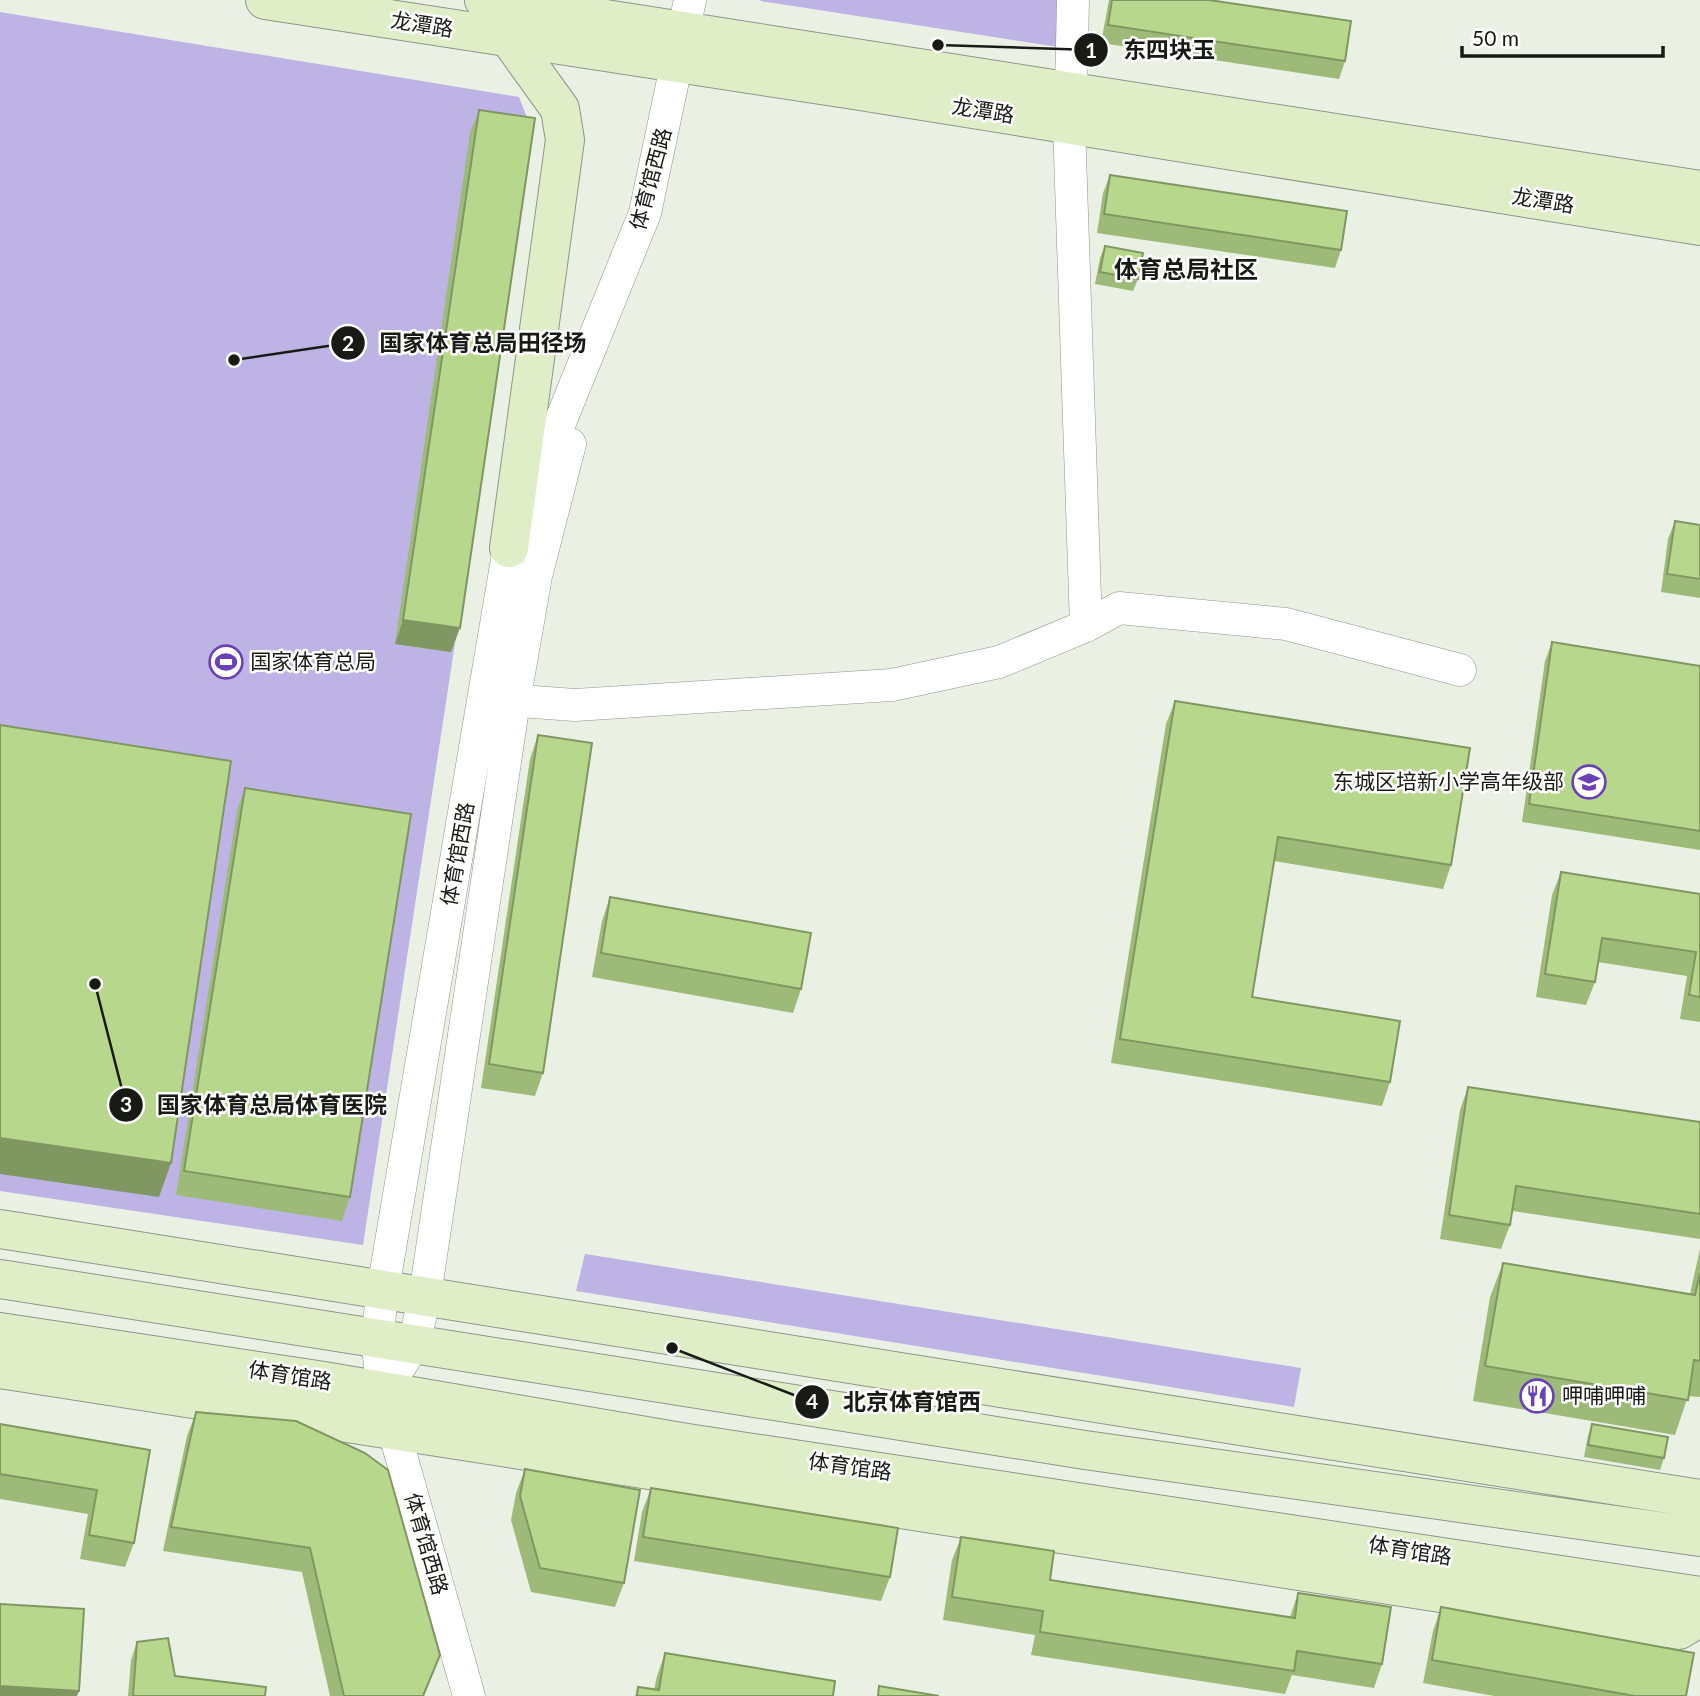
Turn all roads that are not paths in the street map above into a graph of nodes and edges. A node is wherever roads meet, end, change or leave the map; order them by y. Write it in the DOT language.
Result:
graph roads {
  1 [pos="265,0"];
  2 [pos="484,0"];
  3 [pos="1073,0"];
  4 [pos="684,32"];
  5 [pos="509,38"];
  6 [pos="1070,108"];
  7 [pos="1700,190"];
  8 [pos="1700,226"];
  9 [pos="600,331"];
  10 [pos="509,548"];
  11 [pos="1086,626"];
  12 [pos="1460,670"];
  13 [pos="500,700"];
  14 [pos="0,1229"];
  15 [pos="0,1279"];
  16 [pos="383,1289"];
  17 [pos="425,1295"];
  18 [pos="0,1332"];
  19 [pos="376,1339"];
  20 [pos="414,1345"];
  21 [pos="0,1369"];
  22 [pos="383,1392"];
  23 [pos="392,1428"];
  24 [pos="1700,1499"];
  25 [pos="1700,1537"];
  26 [pos="1700,1596"];
  27 [pos="1700,1617"];
  28 [pos="469,1696"];
  1 -- 5 [label="street, 龙潭路"];
  2 -- 4 [label="street, 龙潭路"];
  3 -- 6 [label="street"];
  4 -- 5 [label="street, 龙潭路"];
  4 -- 6 [label="street, 龙潭路"];
  4 -- 9 [label="street, 体育馆西路"];
  5 -- 10 [label="street"];
  6 -- 7 [label="street, 龙潭路"];
  6 -- 8 [label="street, 龙潭路"];
  6 -- 11 [label="street"];
  9 -- 10 [label="street, 体育馆西路"];
  9 -- 13 [label="street, 体育馆西路"];
  10 -- 13 [label="street, 体育馆西路"];
  11 -- 12 [label="street"];
  11 -- 13 [label="street"];
  13 -- 16 [label="street, 体育馆西路"];
  13 -- 17 [label="street, 体育馆西路"];
  14 -- 16 [label="street"];
  15 -- 19 [label="street"];
  16 -- 17 [label="street"];
  16 -- 19 [label="street, 体育馆西路"];
  17 -- 20 [label="street, 体育馆西路"];
  17 -- 24 [label="street"];
  18 -- 22 [label="street, 体育馆路"];
  19 -- 20 [label="street"];
  19 -- 22 [label="street, 体育馆西路"];
  20 -- 22 [label="street, 体育馆西路"];
  20 -- 25 [label="street"];
  21 -- 23 [label="street"];
  22 -- 23 [label="street, 体育馆西路"];
  22 -- 26 [label="street, 体育馆路"];
  23 -- 27 [label="street"];
  23 -- 28 [label="street, 体育馆西路"];
}
